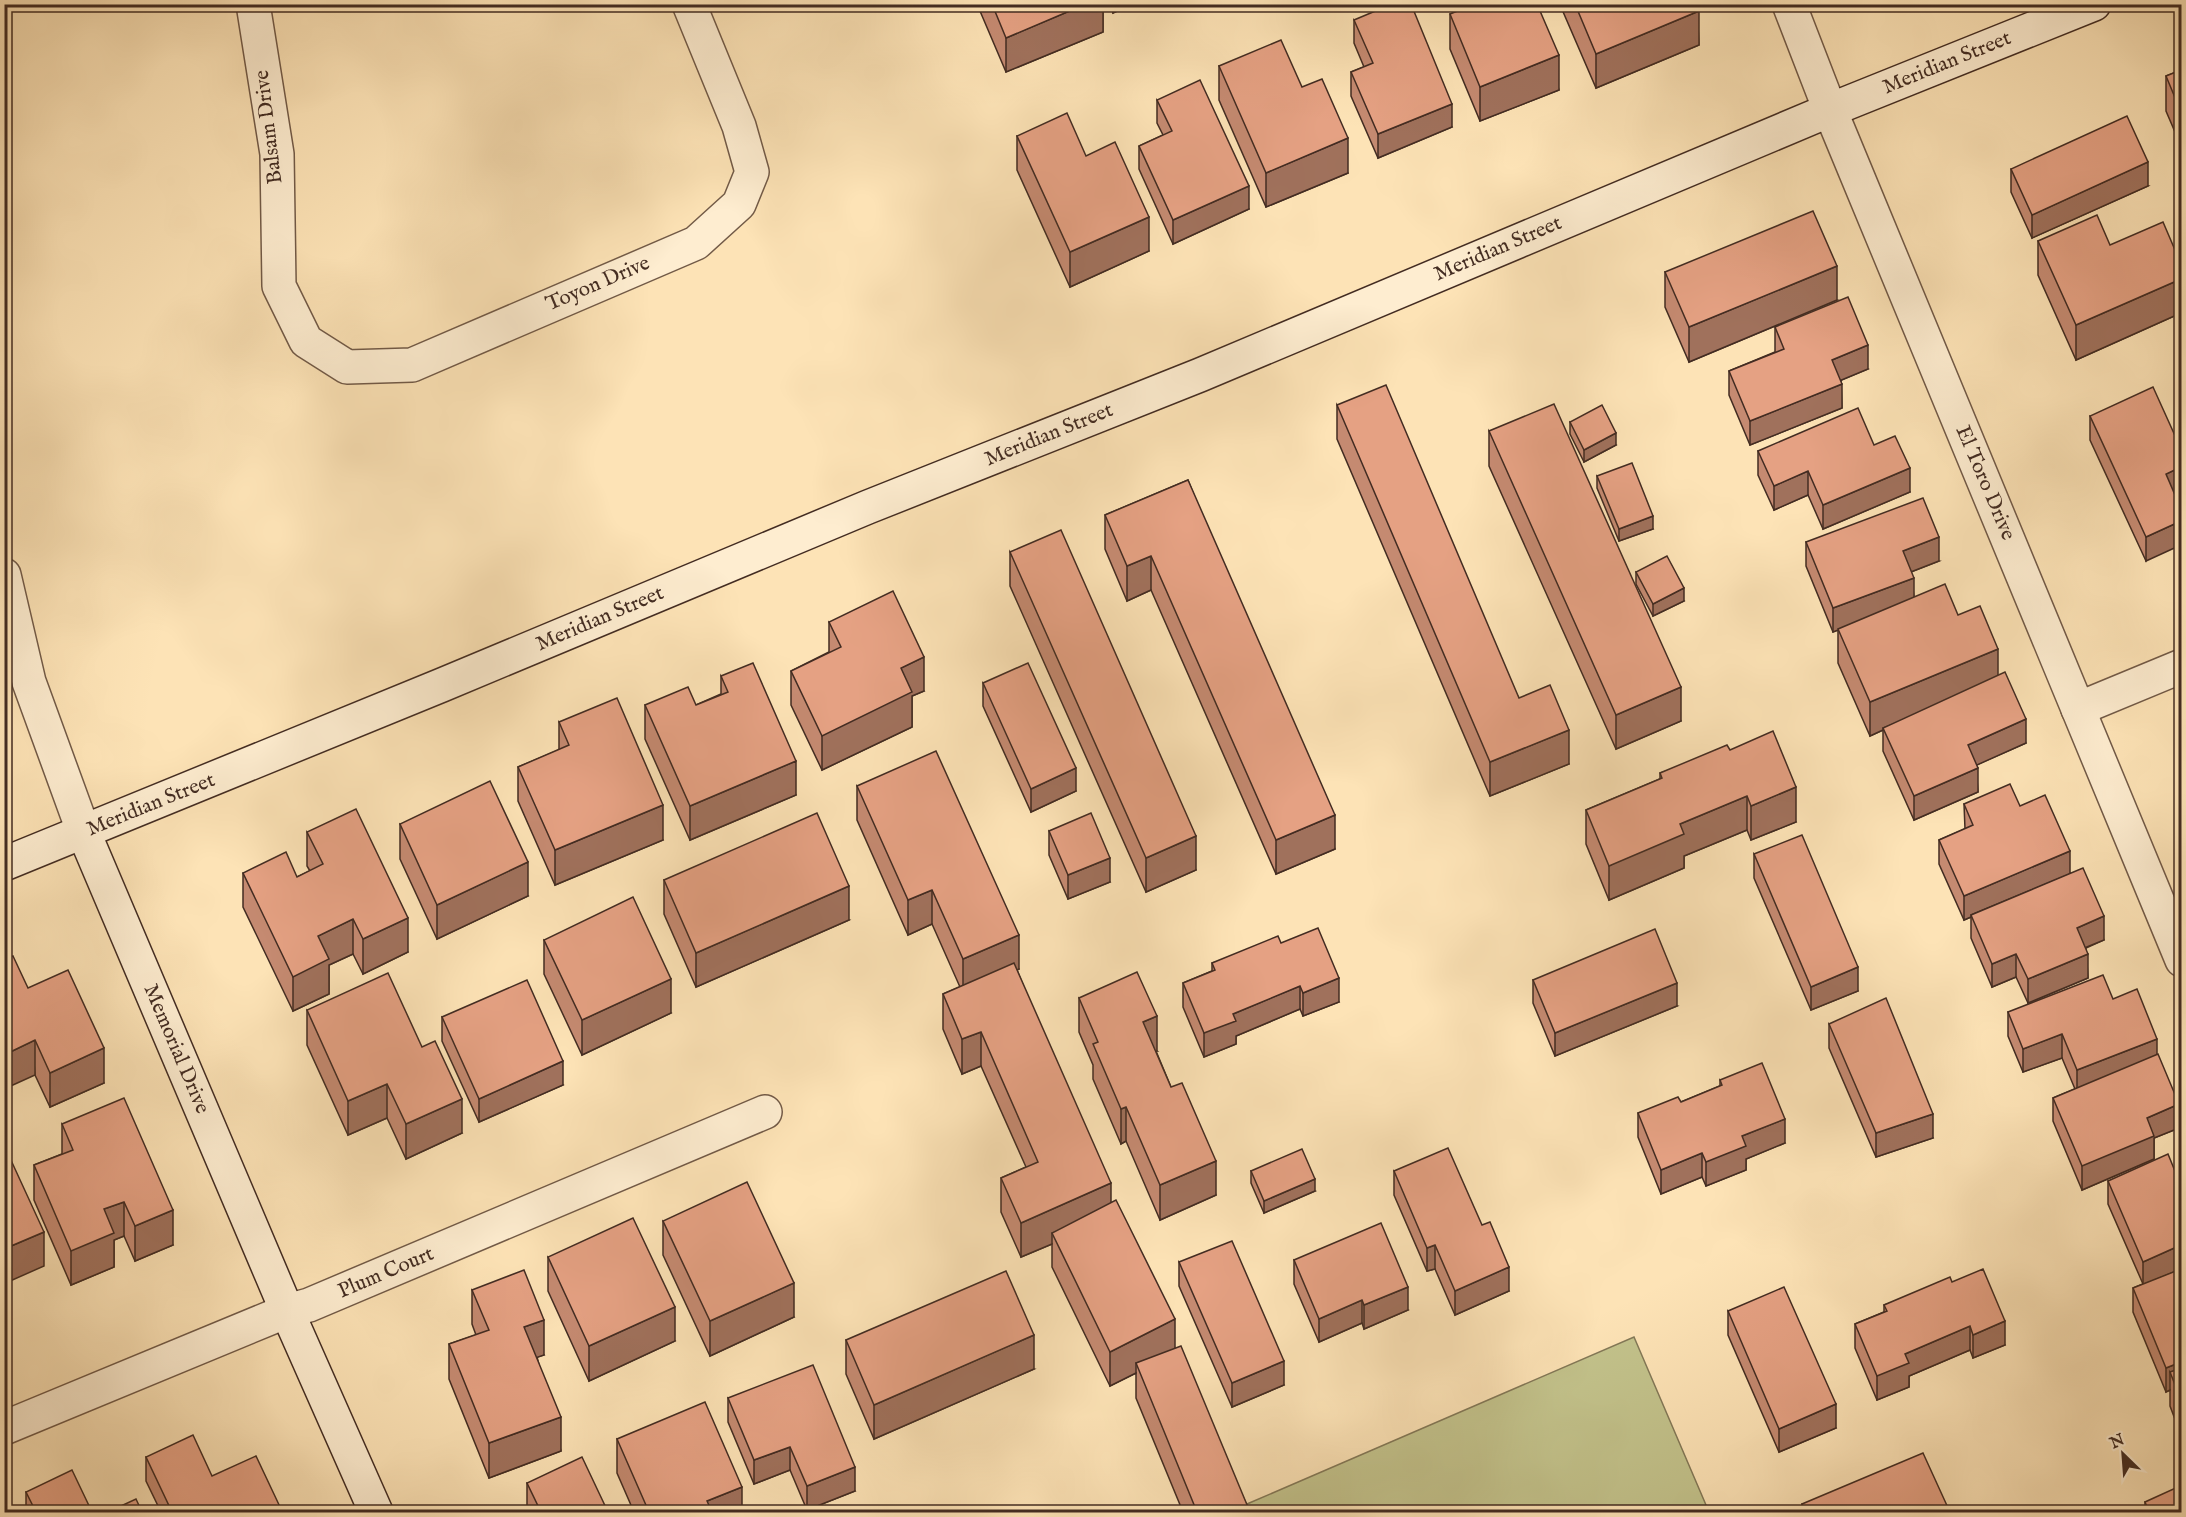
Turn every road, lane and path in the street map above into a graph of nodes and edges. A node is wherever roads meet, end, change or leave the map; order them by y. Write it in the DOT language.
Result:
graph roads {
  1 [pos="253,4"];
  2 [pos="689,4"];
  3 [pos="1789,4"];
  4 [pos="2094,4"];
  5 [pos="1830,110"];
  6 [pos="279,286"];
  7 [pos="4,575"];
  8 [pos="2181,666"];
  9 [pos="2079,709"];
  10 [pos="84,833"];
  11 [pos="4,864"];
  12 [pos="2181,960"];
  13 [pos="765,1112"];
  14 [pos="287,1311"];
  15 [pos="4,1428"];
  16 [pos="376,1512"];
  1 -- 6 [label="street, Balsam Drive"];
  2 -- 6 [label="street, Toyon Drive"];
  3 -- 5 [label="street, El Toro Drive"];
  4 -- 5 [label="street, Meridian Street"];
  5 -- 9 [label="street, El Toro Drive"];
  5 -- 10 [label="street, Meridian Street"];
  7 -- 10 [label="street, Memorial Drive"];
  8 -- 9 [label="street"];
  9 -- 12 [label="street, El Toro Drive"];
  10 -- 11 [label="street, Meridian Street"];
  10 -- 14 [label="street, Memorial Drive"];
  13 -- 14 [label="street, Plum Court"];
  14 -- 15 [label="street, Plum Court"];
  14 -- 16 [label="street, Memorial Drive"];
}
